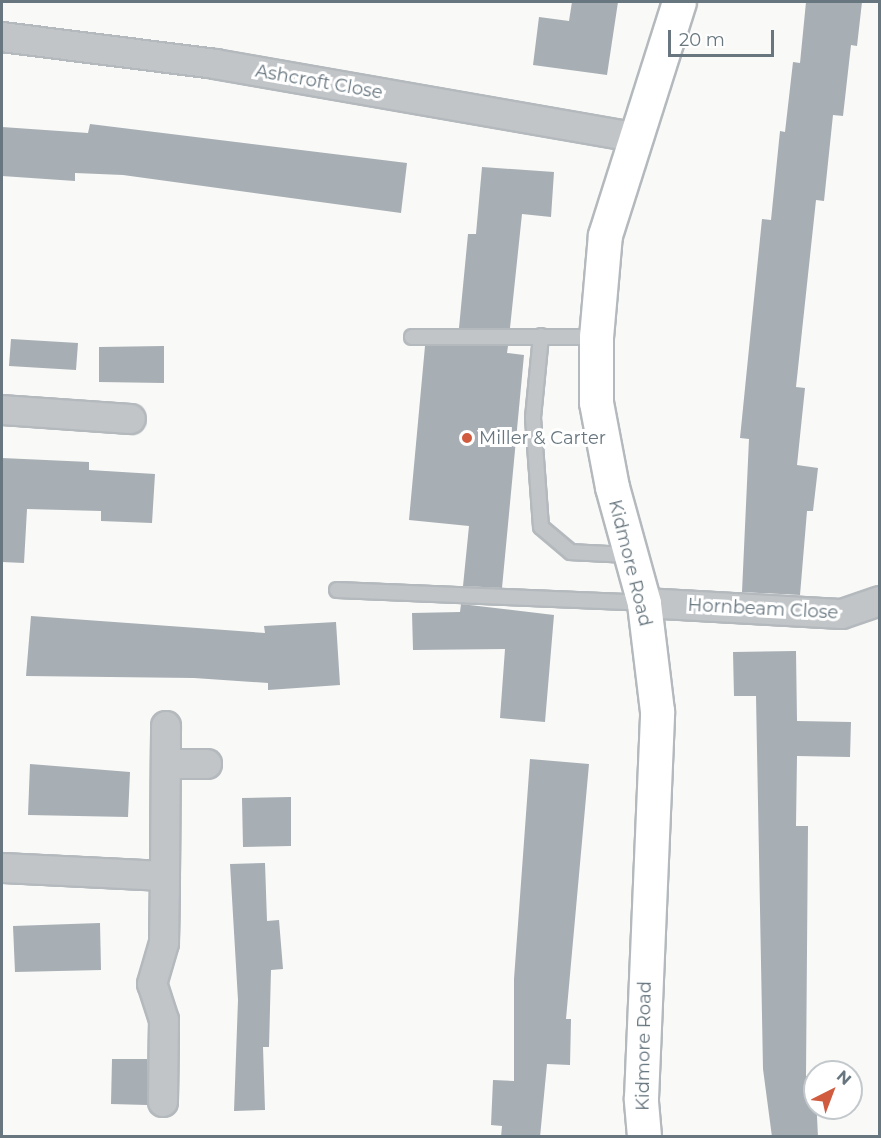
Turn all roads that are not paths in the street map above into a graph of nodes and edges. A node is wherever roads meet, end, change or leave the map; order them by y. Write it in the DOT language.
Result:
graph roads {
  1 [pos="679,2"];
  2 [pos="2,37"];
  3 [pos="634,137"];
  4 [pos="541,336"];
  5 [pos="412,337"];
  6 [pos="596,337"];
  7 [pos="2,410"];
  8 [pos="130,419"];
  9 [pos="631,555"];
  10 [pos="337,590"];
  11 [pos="879,601"];
  12 [pos="644,603"];
  13 [pos="166,726"];
  14 [pos="167,764"];
  15 [pos="207,764"];
  16 [pos="2,868"];
  17 [pos="165,876"];
  18 [pos="163,1102"];
  19 [pos="644,1137"];
  1 -- 3 [label="street, Kidmore Road"];
  2 -- 3 [label="street, Ashcroft Close"];
  3 -- 6 [label="street, Kidmore Road"];
  4 -- 5 [label="lane"];
  4 -- 6 [label="lane"];
  4 -- 9 [label="lane"];
  6 -- 9 [label="street, Kidmore Road"];
  7 -- 8 [label="street"];
  9 -- 12 [label="street, Kidmore Road"];
  10 -- 12 [label="lane"];
  11 -- 12 [label="street, Hornbeam Close"];
  12 -- 19 [label="street, Kidmore Road"];
  13 -- 14 [label="street"];
  14 -- 15 [label="street"];
  14 -- 17 [label="street"];
  16 -- 17 [label="street"];
  17 -- 18 [label="street"];
}
